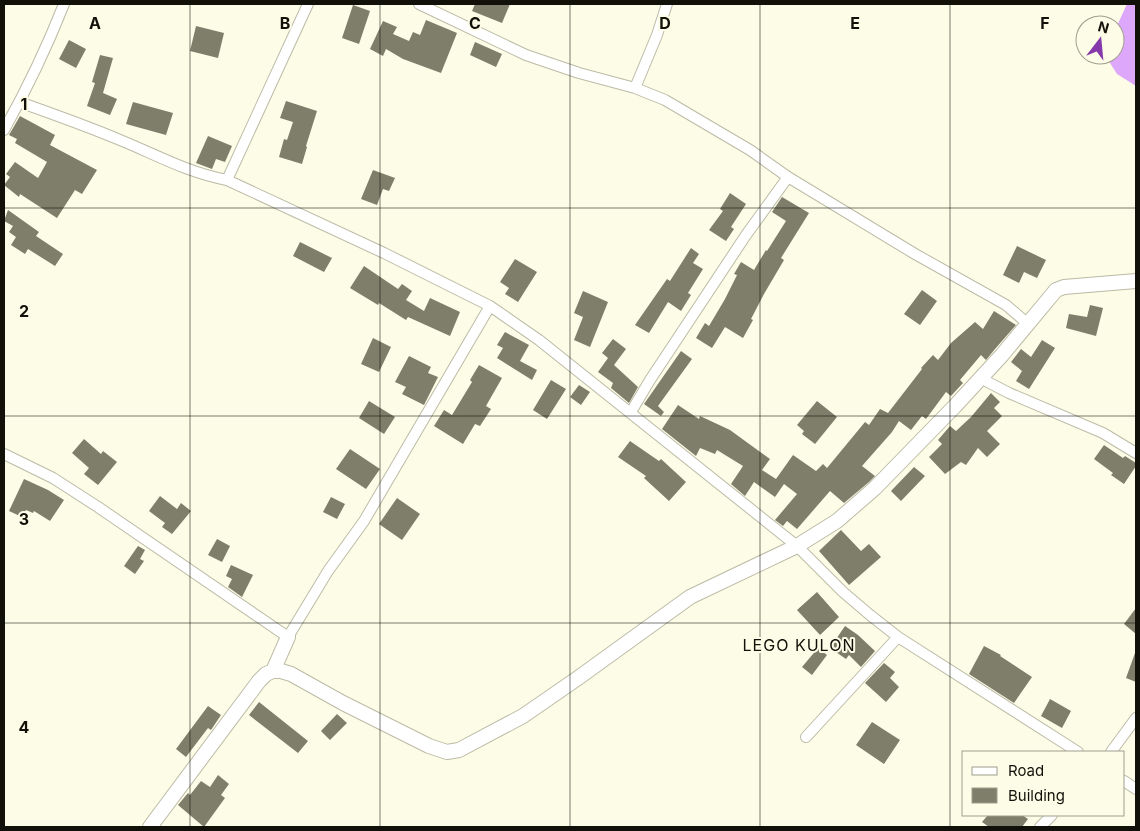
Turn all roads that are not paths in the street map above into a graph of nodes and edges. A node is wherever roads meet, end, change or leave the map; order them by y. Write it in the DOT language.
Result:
graph roads {
  1 [pos="64,4"];
  2 [pos="308,4"];
  3 [pos="419,4"];
  4 [pos="668,4"];
  5 [pos="635,88"];
  6 [pos="19,102"];
  7 [pos="4,130"];
  8 [pos="788,176"];
  9 [pos="227,180"];
  10 [pos="1136,281"];
  11 [pos="490,306"];
  12 [pos="1027,324"];
  13 [pos="980,378"];
  14 [pos="631,412"];
  15 [pos="1136,453"];
  16 [pos="4,454"];
  17 [pos="797,546"];
  18 [pos="288,637"];
  19 [pos="898,637"];
  20 [pos="273,671"];
  21 [pos="1136,718"];
  22 [pos="806,737"];
  23 [pos="1076,751"];
  24 [pos="1112,751"];
  25 [pos="1125,782"];
  26 [pos="1136,789"];
  27 [pos="1051,816"];
  28 [pos="150,827"];
  29 [pos="1040,827"];
  1 -- 6 [label="street"];
  2 -- 9 [label="street"];
  3 -- 5 [label="street"];
  4 -- 5 [label="street"];
  5 -- 8 [label="street"];
  6 -- 7 [label="street"];
  6 -- 9 [label="street"];
  8 -- 12 [label="street"];
  8 -- 14 [label="street"];
  9 -- 11 [label="street"];
  10 -- 12 [label="street"];
  11 -- 14 [label="street"];
  11 -- 18 [label="street"];
  12 -- 13 [label="street"];
  13 -- 15 [label="street"];
  13 -- 17 [label="street"];
  14 -- 17 [label="street"];
  16 -- 18 [label="street"];
  17 -- 19 [label="street"];
  17 -- 20 [label="street"];
  18 -- 20 [label="street"];
  19 -- 22 [label="street"];
  19 -- 23 [label="street"];
  20 -- 28 [label="street"];
  21 -- 24 [label="street"];
  25 -- 26 [label="street"];
  27 -- 29 [label="street"];
}
